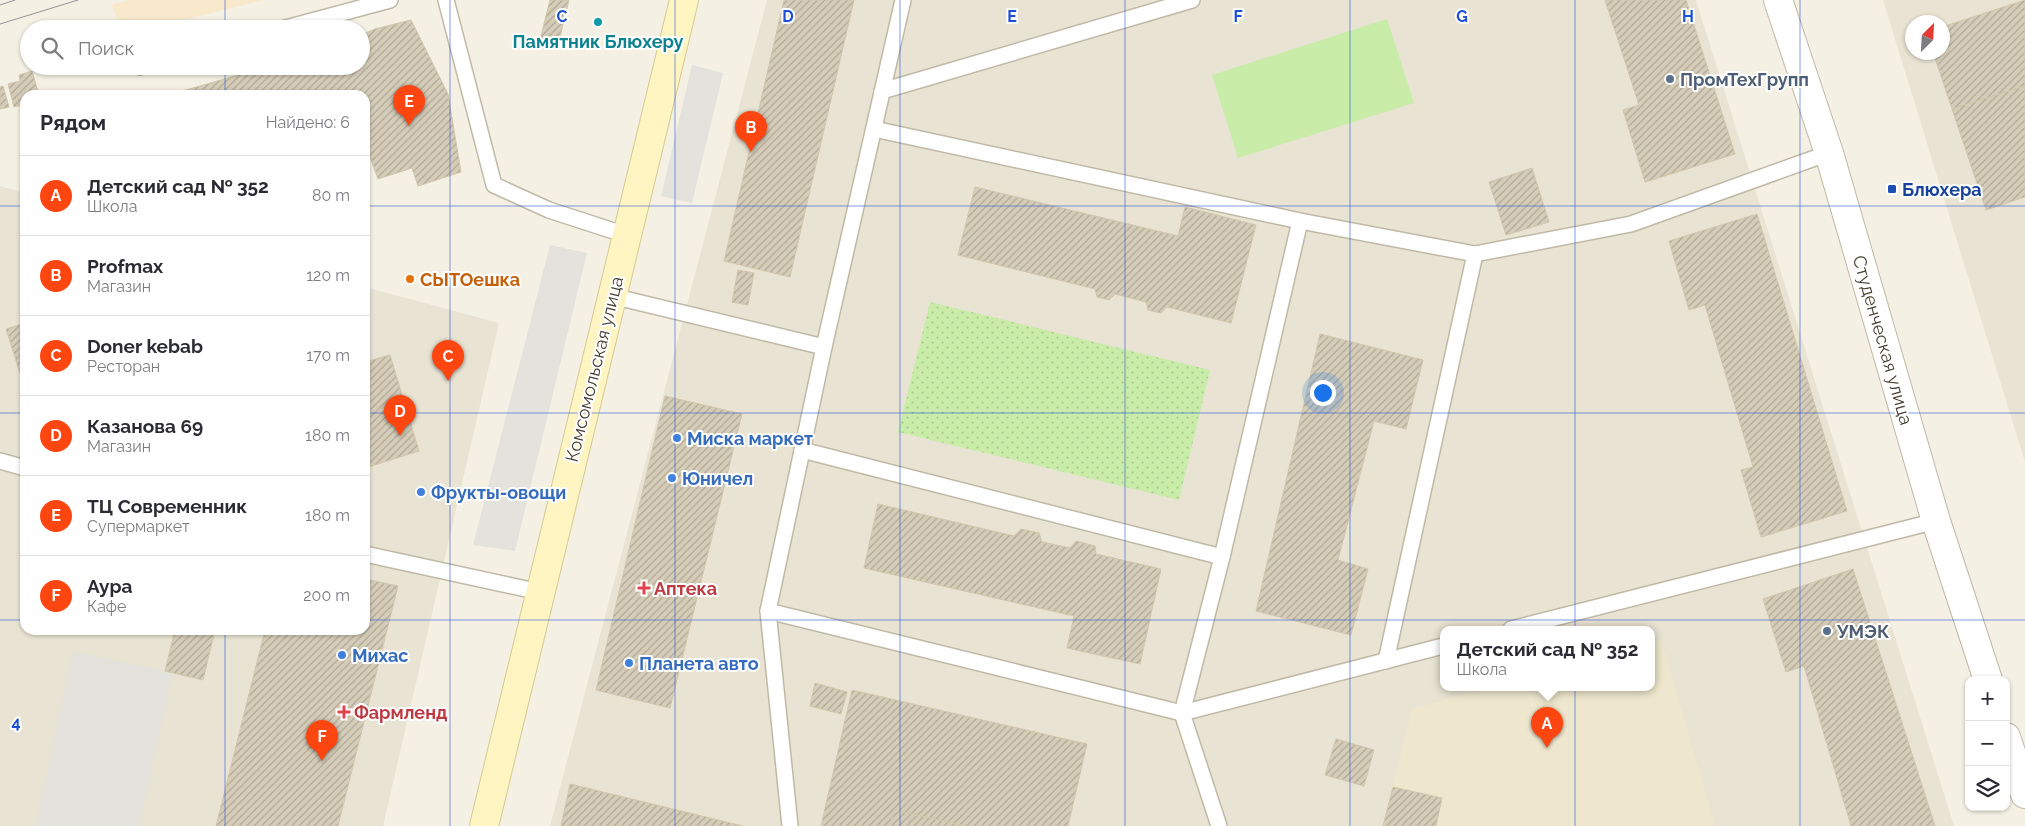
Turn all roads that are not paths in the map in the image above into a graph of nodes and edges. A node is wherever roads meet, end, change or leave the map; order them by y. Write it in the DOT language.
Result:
graph roads {
  1 [pos="390,0"];
  2 [pos="446,0"];
  3 [pos="684,0"];
  4 [pos="903,0"];
  5 [pos="1192,0"];
  6 [pos="1778,0"];
  7 [pos="316,20"];
  8 [pos="882,91"];
  9 [pos="874,129"];
  10 [pos="1829,154"];
  11 [pos="1300,221"];
  12 [pos="626,235"];
  13 [pos="1475,254"];
  14 [pos="612,296"];
  15 [pos="824,347"];
  16 [pos="802,450"];
  17 [pos="0,461"];
  18 [pos="20,467"];
  19 [pos="1936,521"];
  20 [pos="370,555"];
  21 [pos="1222,557"];
  22 [pos="540,592"];
  23 [pos="768,611"];
  24 [pos="1523,626"];
  25 [pos="1440,647"];
  26 [pos="1386,661"];
  27 [pos="1987,676"];
  28 [pos="1182,713"];
  29 [pos="2010,749"];
  30 [pos="2025,794"];
  31 [pos="484,826"];
  32 [pos="790,826"];
  33 [pos="1219,826"];
  1 -- 7 [label="lane"];
  2 -- 12 [label="lane"];
  3 -- 12 [label="main road, Комсомольская улица"];
  4 -- 8 [label="lane"];
  5 -- 8 [label="lane"];
  6 -- 10 [label="street, Студенческая улица"];
  8 -- 9 [label="lane"];
  9 -- 11 [label="lane"];
  9 -- 15 [label="lane"];
  10 -- 13 [label="lane"];
  10 -- 19 [label="street, Студенческая улица"];
  11 -- 13 [label="lane"];
  11 -- 21 [label="lane"];
  12 -- 14 [label="main road, Комсомольская улица"];
  13 -- 26 [label="lane"];
  14 -- 15 [label="lane"];
  14 -- 22 [label="main road, Комсомольская улица"];
  15 -- 16 [label="lane"];
  16 -- 21 [label="lane"];
  16 -- 23 [label="lane"];
  17 -- 18 [label="lane"];
  19 -- 24 [label="lane"];
  19 -- 27 [label="street, Студенческая улица"];
  20 -- 22 [label="lane"];
  21 -- 28 [label="lane"];
  22 -- 31 [label="main road, Комсомольская улица"];
  23 -- 28 [label="lane"];
  23 -- 32 [label="lane"];
  25 -- 26 [label="lane"];
  26 -- 28 [label="lane"];
  28 -- 33 [label="lane"];
  29 -- 30 [label="street"];
}
